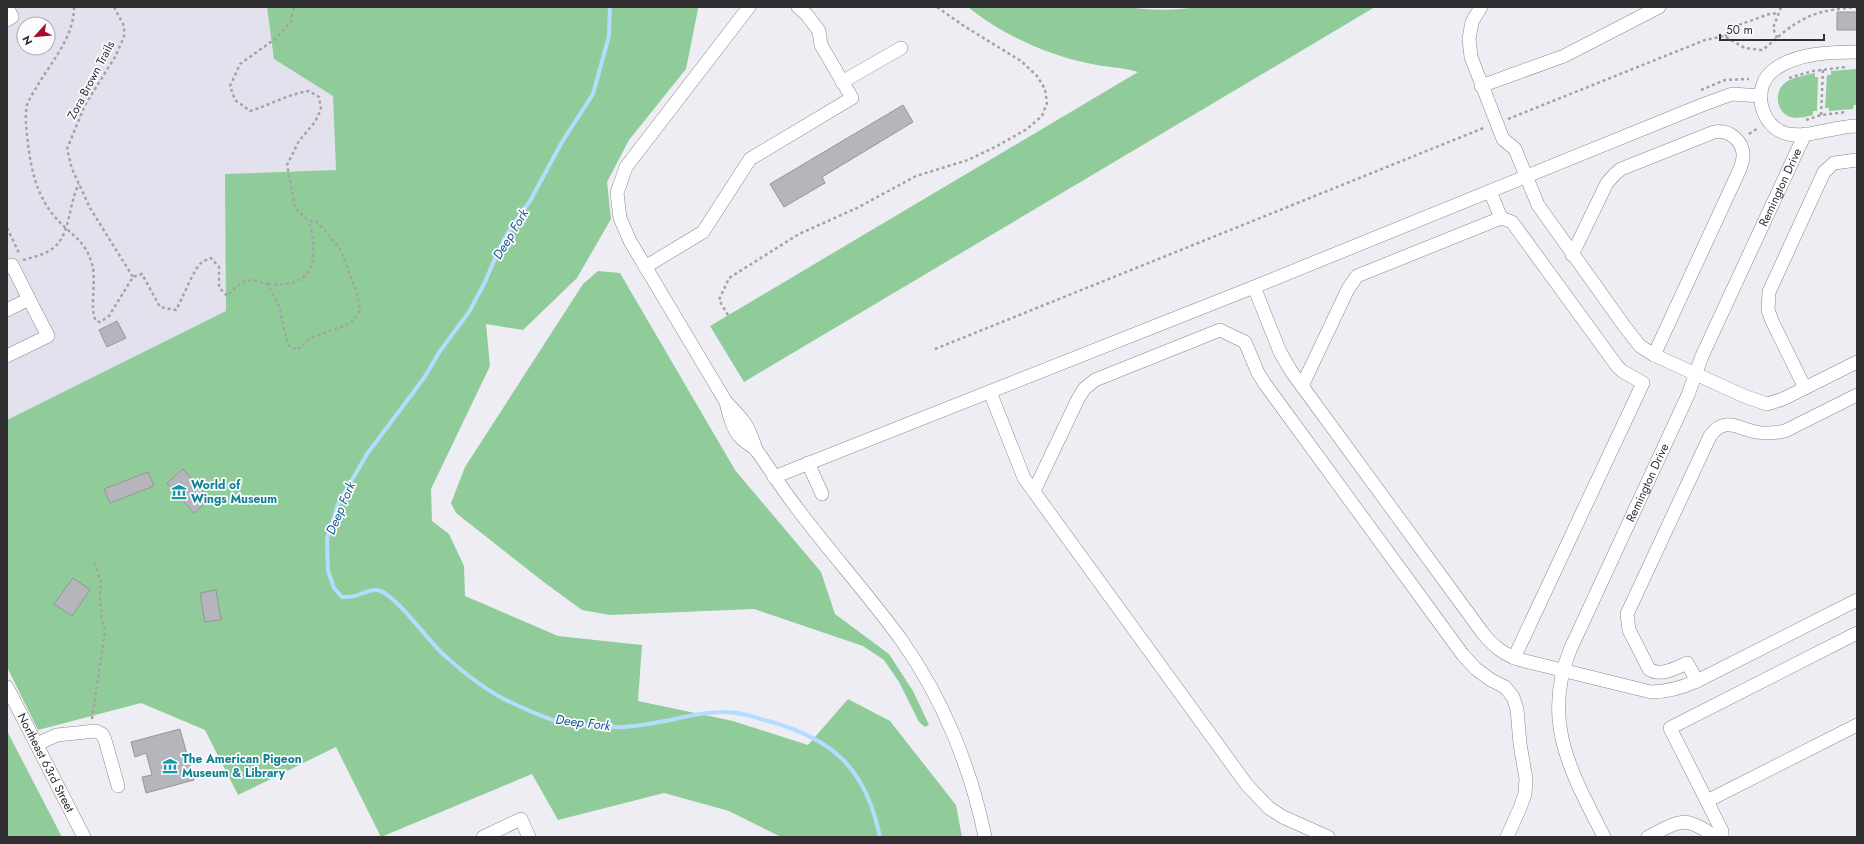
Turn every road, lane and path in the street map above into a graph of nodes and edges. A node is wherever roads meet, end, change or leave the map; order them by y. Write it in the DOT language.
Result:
graph roads {
  1 [pos="74,7"];
  2 [pos="114,7"];
  3 [pos="294,7"];
  4 [pos="749,7"];
  5 [pos="798,7"];
  6 [pos="937,7"];
  7 [pos="1481,7"];
  8 [pos="1659,7"];
  9 [pos="1781,7"];
  10 [pos="7,8"];
  11 [pos="1840,8"];
  12 [pos="1857,8"];
  13 [pos="1777,14"];
  14 [pos="7,20"];
  15 [pos="1726,36"];
  16 [pos="1777,38"];
  17 [pos="900,48"];
  18 [pos="1857,52"];
  19 [pos="1851,67"];
  20 [pos="1823,69"];
  21 [pos="1785,79"];
  22 [pos="842,82"];
  23 [pos="1481,86"];
  24 [pos="1761,96"];
  25 [pos="1850,112"];
  26 [pos="1821,115"];
  27 [pos="1800,120"];
  28 [pos="1502,122"];
  29 [pos="1492,125"];
  30 [pos="1857,126"];
  31 [pos="1756,129"];
  32 [pos="1805,134"];
  33 [pos="1748,135"];
  34 [pos="1857,160"];
  35 [pos="1526,176"];
  36 [pos="78,184"];
  37 [pos="1490,190"];
  38 [pos="1502,218"];
  39 [pos="309,221"];
  40 [pos="7,228"];
  41 [pos="66,229"];
  42 [pos="1572,255"];
  43 [pos="14,264"];
  44 [pos="645,267"];
  45 [pos="133,277"];
  46 [pos="267,284"];
  47 [pos="1254,287"];
  48 [pos="30,299"];
  49 [pos="7,310"];
  50 [pos="728,316"];
  51 [pos="936,349"];
  52 [pos="1654,355"];
  53 [pos="7,356"];
  54 [pos="1857,362"];
  55 [pos="1696,374"];
  56 [pos="1302,386"];
  57 [pos="1806,388"];
  58 [pos="990,392"];
  59 [pos="1857,395"];
  60 [pos="808,463"];
  61 [pos="774,477"];
  62 [pos="1034,491"];
  63 [pos="822,494"];
  64 [pos="94,563"];
  65 [pos="1857,600"];
  66 [pos="1857,633"];
  67 [pos="1514,658"];
  68 [pos="1563,670"];
  69 [pos="1697,681"];
  70 [pos="7,687"];
  71 [pos="1857,725"];
  72 [pos="91,730"];
  73 [pos="37,744"];
  74 [pos="118,786"];
  75 [pos="1707,801"];
  76 [pos="84,837"];
  77 [pos="483,837"];
  78 [pos="530,837"];
  79 [pos="985,837"];
  80 [pos="1328,837"];
  81 [pos="1506,837"];
  82 [pos="1604,837"];
  83 [pos="1648,837"];
  84 [pos="1715,837"];
  85 [pos="1722,837"];
  1 -- 41 [label="path"];
  2 -- 36 [label="path, Zora Brown Trails"];
  3 -- 39 [label="path"];
  4 -- 44 [label="street"];
  5 -- 22 [label="street"];
  6 -- 50 [label="path"];
  7 -- 23 [label="street"];
  8 -- 23 [label="street"];
  9 -- 13 [label="path"];
  10 -- 14 [label="street"];
  11 -- 12 [label="path"];
  11 -- 16 [label="path"];
  13 -- 15 [label="path"];
  13 -- 16 [label="path"];
  15 -- 16 [label="path"];
  15 -- 28 [label="path"];
  17 -- 22 [label="street"];
  18 -- 24 [label="street"];
  19 -- 20 [label="path"];
  20 -- 21 [label="path"];
  20 -- 26 [label="path"];
  22 -- 44 [label="street"];
  23 -- 35 [label="street"];
  24 -- 32 [label="street"];
  24 -- 35 [label="street"];
  25 -- 26 [label="path"];
  26 -- 27 [label="path"];
  29 -- 51 [label="path"];
  30 -- 32 [label="street"];
  31 -- 33 [label="path"];
  32 -- 55 [label="street, Remington Drive"];
  34 -- 57 [label="street"];
  35 -- 37 [label="street"];
  35 -- 42 [label="street"];
  36 -- 41 [label="path"];
  36 -- 45 [label="path, Zora Brown Trails"];
  37 -- 38 [label="street"];
  37 -- 47 [label="street"];
  38 -- 56 [label="street"];
  38 -- 67 [label="street"];
  39 -- 46 [label="path"];
  39 -- 46 [label="path"];
  40 -- 43 [label="path"];
  41 -- 43 [label="path"];
  41 -- 45 [label="path"];
  42 -- 52 [label="street"];
  42 -- 52 [label="street"];
  43 -- 48 [label="street"];
  44 -- 61 [label="street"];
  45 -- 46 [label="path"];
  47 -- 56 [label="street"];
  47 -- 58 [label="street"];
  48 -- 49 [label="street"];
  48 -- 53 [label="street"];
  52 -- 55 [label="street"];
  54 -- 57 [label="street"];
  55 -- 57 [label="street"];
  55 -- 68 [label="street, Remington Drive"];
  56 -- 67 [label="street"];
  58 -- 60 [label="street"];
  58 -- 62 [label="street"];
  59 -- 69 [label="street"];
  60 -- 61 [label="street"];
  60 -- 63 [label="street"];
  61 -- 79 [label="street"];
  62 -- 80 [label="street"];
  62 -- 81 [label="street"];
  64 -- 72 [label="path"];
  65 -- 69 [label="street"];
  66 -- 75 [label="street"];
  67 -- 68 [label="street"];
  68 -- 69 [label="street"];
  68 -- 82 [label="street, Remington Drive"];
  70 -- 73 [label="street, Northeast 63rd Street"];
  71 -- 75 [label="street"];
  72 -- 73 [label="street"];
  72 -- 74 [label="street"];
  73 -- 76 [label="street, Northeast 63rd Street"];
  75 -- 85 [label="street"];
  77 -- 78 [label="street"];
  83 -- 84 [label="street"];
}
